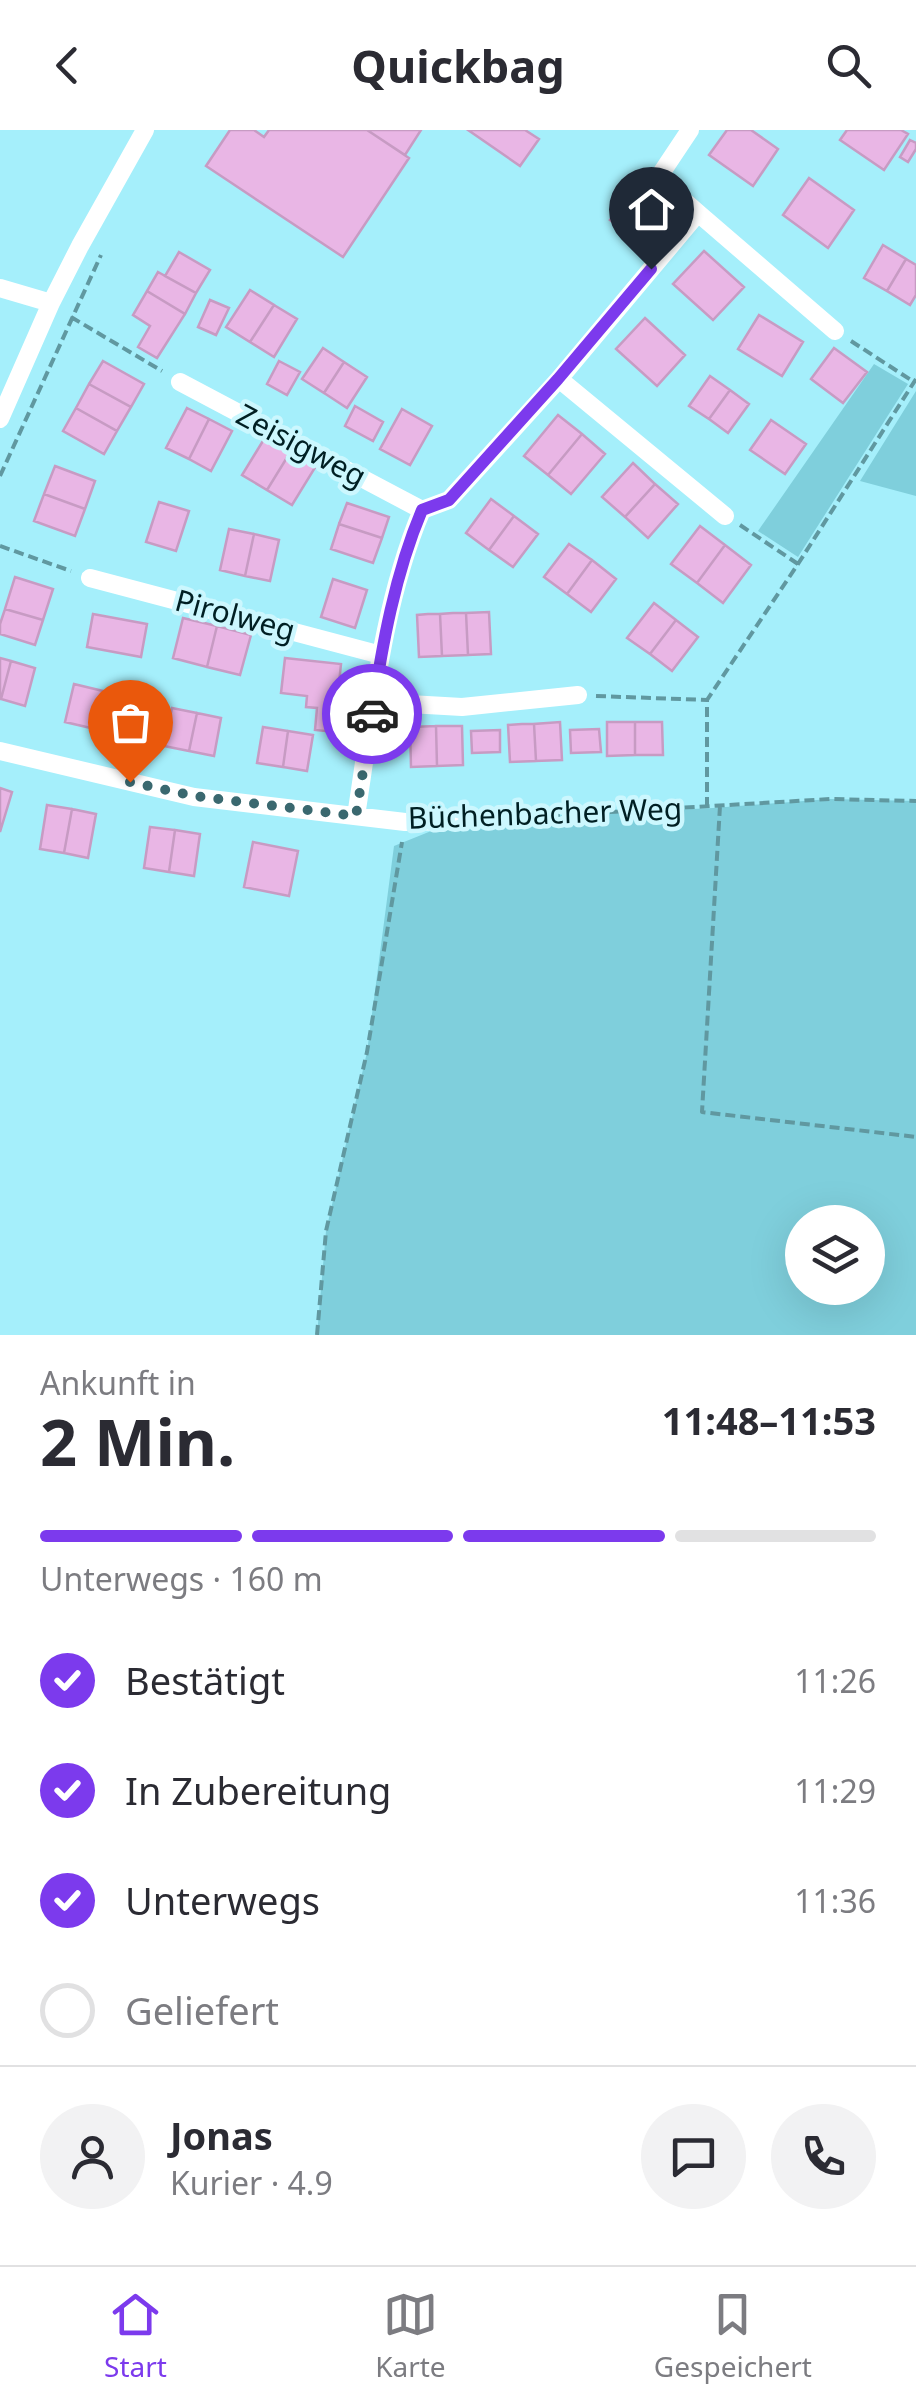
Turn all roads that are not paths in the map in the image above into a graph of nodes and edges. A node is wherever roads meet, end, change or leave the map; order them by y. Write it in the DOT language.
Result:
graph roads {
  1 [pos="690,130"];
  2 [pos="139,131"];
  3 [pos="698,214"];
  4 [pos="0,288"];
  5 [pos="51,303"];
  6 [pos="835,330"];
  7 [pos="558,379"];
  8 [pos="180,382"];
  9 [pos="0,419"];
  10 [pos="422,510"];
  11 [pos="725,516"];
  12 [pos="90,578"];
  13 [pos="380,655"];
  14 [pos="578,695"];
  15 [pos="374,702"];
  16 [pos="0,751"];
  17 [pos="356,816"];
  18 [pos="456,821"];
  1 -- 3 [label="street"];
  2 -- 5 [label="street"];
  3 -- 6 [label="street"];
  3 -- 7 [label="street"];
  4 -- 5 [label="street"];
  5 -- 9 [label="street"];
  7 -- 10 [label="street"];
  7 -- 11 [label="street"];
  8 -- 10 [label="street, Zeisigweg"];
  10 -- 13 [label="street"];
  12 -- 13 [label="street, Pirolweg"];
  13 -- 15 [label="street"];
  14 -- 15 [label="street"];
  15 -- 17 [label="street"];
  16 -- 17 [label="street, Büchenbacher Weg"];
  17 -- 18 [label="street, Büchenbacher Weg"];
}
